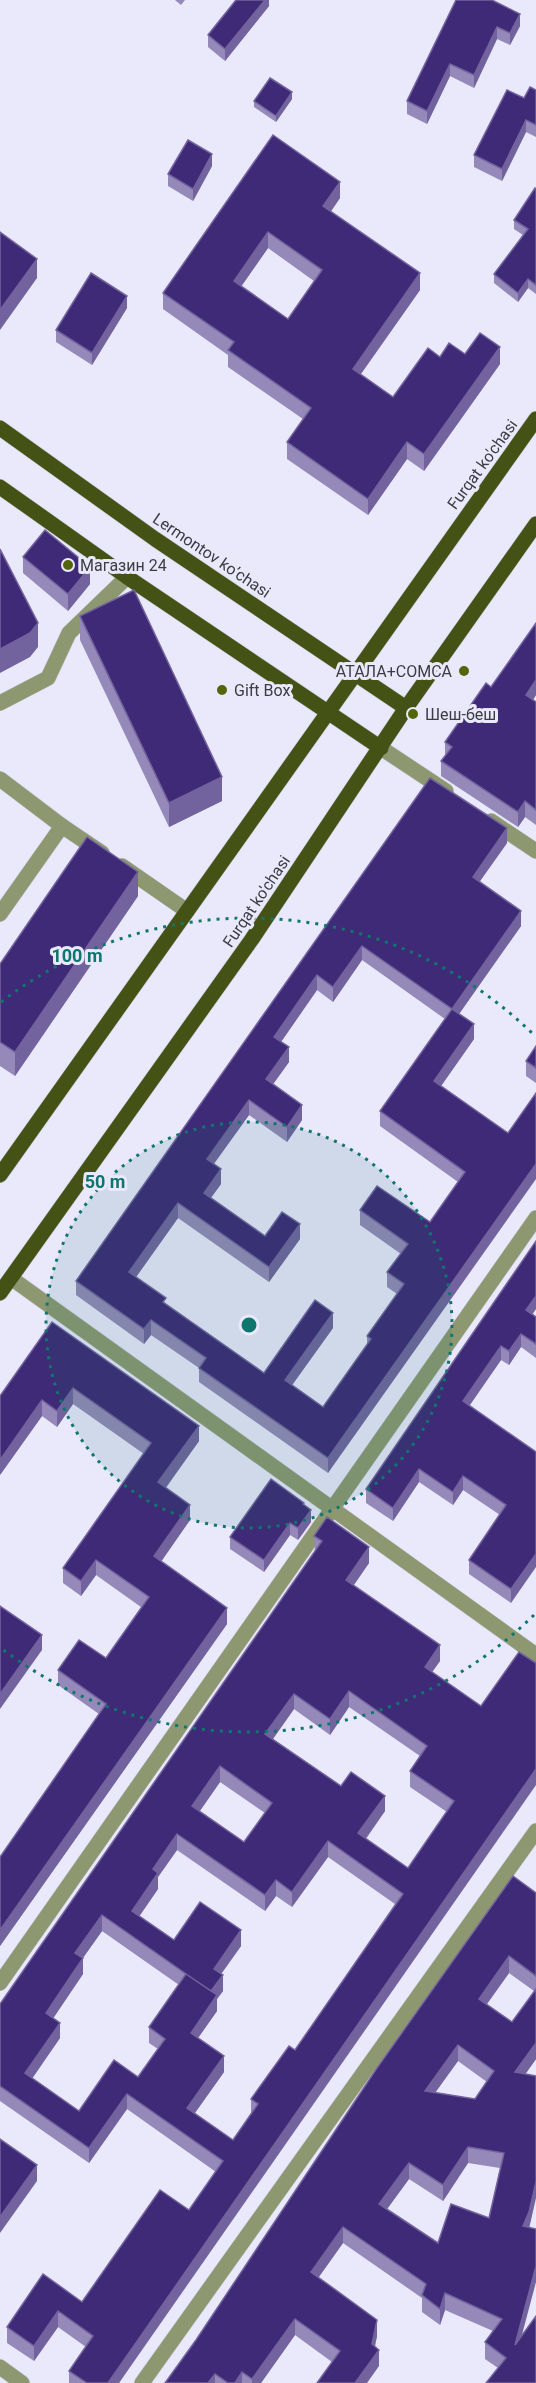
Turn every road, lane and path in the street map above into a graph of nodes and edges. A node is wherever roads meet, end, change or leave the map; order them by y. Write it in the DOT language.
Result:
graph roads {
  1 [pos="536,419"];
  2 [pos="0,428"];
  3 [pos="0,487"];
  4 [pos="536,524"];
  5 [pos="127,577"];
  6 [pos="354,673"];
  7 [pos="0,703"];
  8 [pos="406,708"];
  9 [pos="328,712"];
  10 [pos="381,748"];
  11 [pos="0,779"];
  12 [pos="458,800"];
  13 [pos="478,812"];
  14 [pos="62,826"];
  15 [pos="536,851"];
  16 [pos="187,911"];
  17 [pos="0,914"];
  18 [pos="5,1157"];
  19 [pos="0,1175"];
  20 [pos="536,1218"];
  21 [pos="10,1278"];
  22 [pos="0,1293"];
  23 [pos="334,1508"];
  24 [pos="536,1655"];
  25 [pos="536,1831"];
  26 [pos="0,1983"];
  27 [pos="0,2367"];
  28 [pos="22,2383"];
  29 [pos="142,2383"];
  1 -- 6 [label="main road, Furqat ko'chasi"];
  2 -- 6 [label="main road, Lermontov ko’chasi"];
  3 -- 5 [label="main road"];
  4 -- 8 [label="main road, Furqat ko'chasi"];
  5 -- 7 [label="street"];
  5 -- 9 [label="main road"];
  6 -- 8 [label="main road, Lermontov ko’chasi"];
  6 -- 9 [label="main road, Furqat ko'chasi"];
  8 -- 10 [label="main road, Furqat ko'chasi"];
  9 -- 10 [label="main road"];
  9 -- 16 [label="main road, Furqat ko'chasi"];
  10 -- 12 [label="street"];
  10 -- 21 [label="main road, Furqat ko'chasi"];
  11 -- 14 [label="street"];
  13 -- 15 [label="street"];
  14 -- 16 [label="street"];
  14 -- 17 [label="street"];
  16 -- 18 [label="main road, Furqat ko'chasi"];
  18 -- 19 [label="main road, Furqat ko'chasi"];
  20 -- 23 [label="street"];
  21 -- 22 [label="main road, Furqat ko'chasi"];
  21 -- 23 [label="street"];
  23 -- 24 [label="street"];
  23 -- 26 [label="street"];
  25 -- 29 [label="street"];
  27 -- 28 [label="street"];
}
